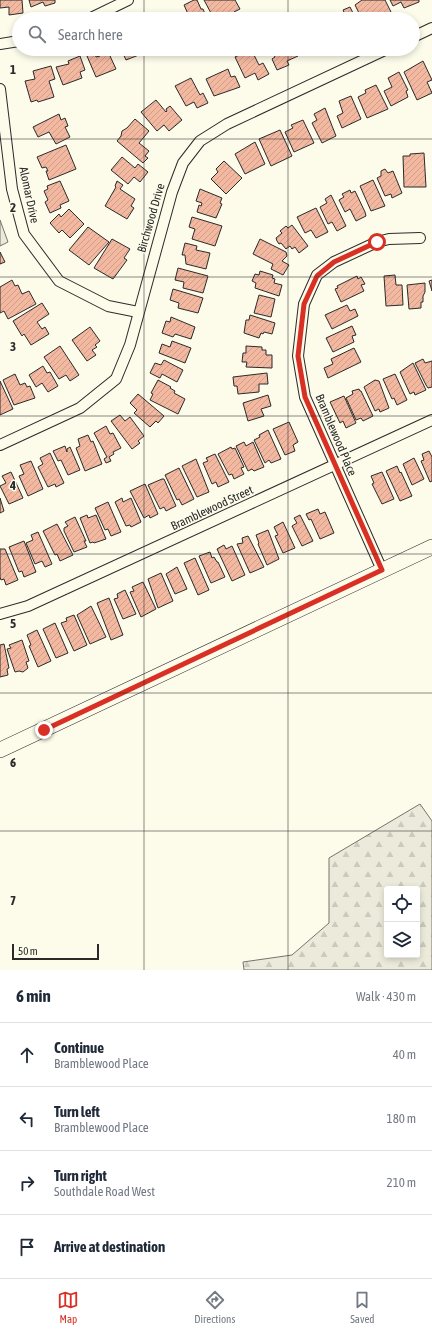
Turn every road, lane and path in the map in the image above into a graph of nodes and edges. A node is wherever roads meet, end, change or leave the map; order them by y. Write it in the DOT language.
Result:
graph roads {
  1 [pos="128,0"];
  2 [pos="103,12"];
  3 [pos="432,28"];
  4 [pos="420,34"];
  5 [pos="12,42"];
  6 [pos="0,44"];
  7 [pos="372,56"];
  8 [pos="0,89"];
  9 [pos="420,238"];
  10 [pos="138,312"];
  11 [pos="432,420"];
  12 [pos="0,445"];
  13 [pos="335,466"];
  14 [pos="432,547"];
  15 [pos="382,570"];
  16 [pos="0,614"];
  17 [pos="0,750"];
  1 -- 2 [label="street"];
  3 -- 4 [label="street"];
  5 -- 6 [label="street"];
  7 -- 10 [label="street, Birchwood Drive"];
  8 -- 10 [label="street, Alomar Drive"];
  9 -- 13 [label="street, Bramblewood Place"];
  10 -- 12 [label="street, Birchwood Drive"];
  11 -- 13 [label="street, Bramblewood Street"];
  13 -- 15 [label="street, Bramblewood Place"];
  13 -- 16 [label="street, Bramblewood Street"];
  14 -- 15 [label="main road"];
  15 -- 17 [label="main road"];
}
